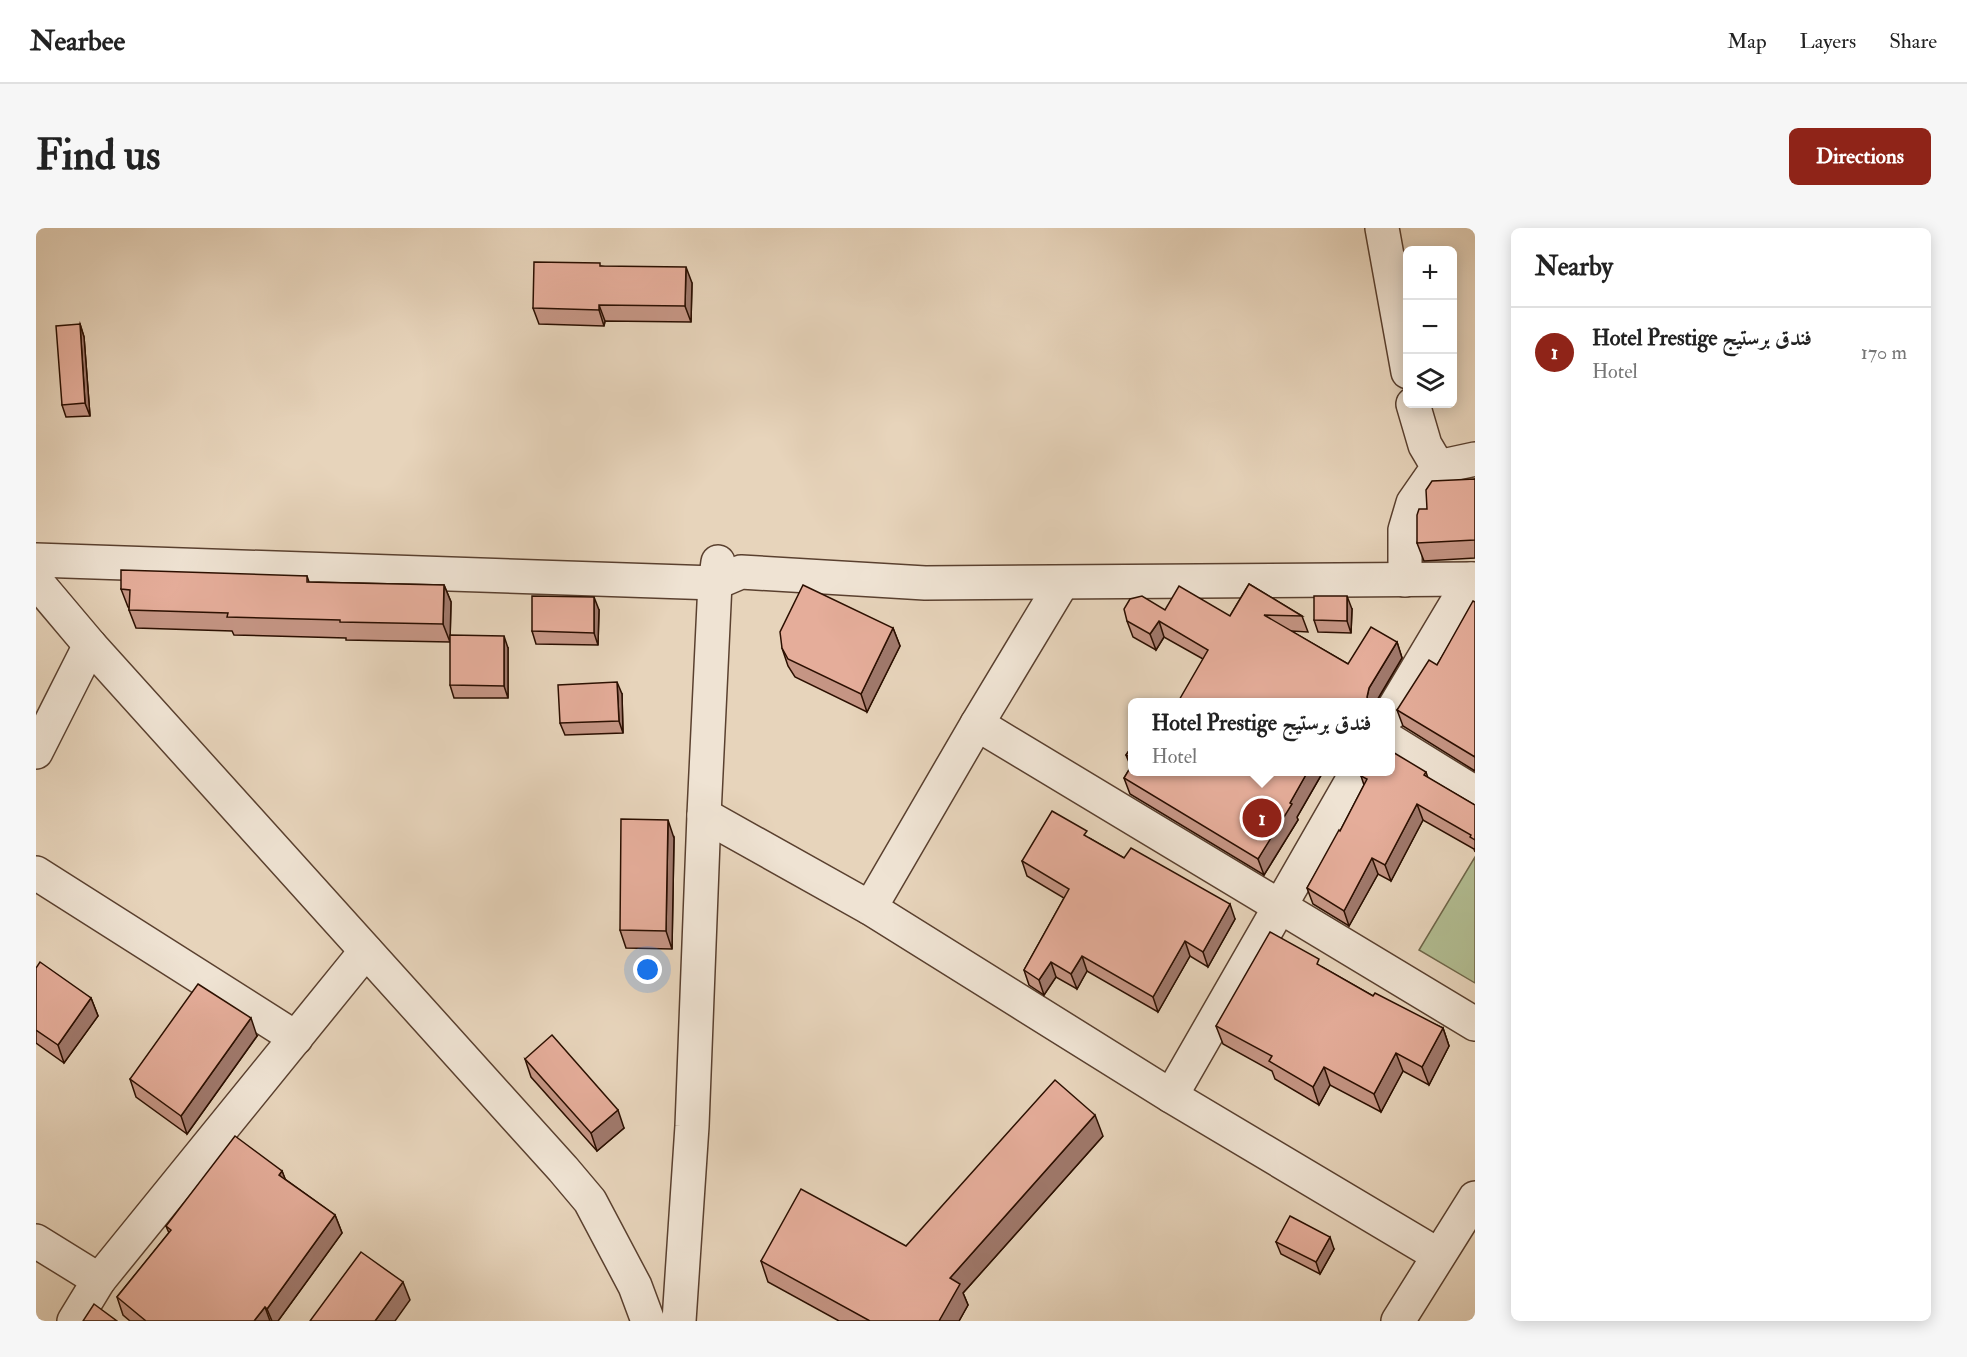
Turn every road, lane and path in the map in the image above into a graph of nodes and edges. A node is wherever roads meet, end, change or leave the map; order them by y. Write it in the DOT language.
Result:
graph roads {
  1 [pos="1382,228"];
  2 [pos="1404,354"];
  3 [pos="1414,408"];
  4 [pos="1475,459"];
  5 [pos="1438,467"];
  6 [pos="36,560"];
  7 [pos="717,570"];
  8 [pos="1473,579"];
  9 [pos="1404,580"];
  10 [pos="36,581"];
  11 [pos="1062,583"];
  12 [pos="90,645"];
  13 [pos="1395,706"];
  14 [pos="976,724"];
  15 [pos="1395,743"];
  16 [pos="36,752"];
  17 [pos="1354,776"];
  18 [pos="1475,793"];
  19 [pos="704,815"];
  20 [pos="36,873"];
  21 [pos="1279,905"];
  22 [pos="870,908"];
  23 [pos="366,951"];
  24 [pos="1475,1024"];
  25 [pos="296,1038"];
  26 [pos="1171,1096"];
  27 [pos="1475,1198"];
  28 [pos="36,1241"];
  29 [pos="1438,1256"];
  30 [pos="99,1280"];
  31 [pos="74,1321"];
  32 [pos="648,1321"];
  33 [pos="679,1321"];
  34 [pos="1398,1321"];
  1 -- 2 [label="street"];
  3 -- 5 [label="street"];
  4 -- 5 [label="street"];
  5 -- 9 [label="street"];
  6 -- 7 [label="street"];
  7 -- 11 [label="street"];
  7 -- 19 [label="street"];
  8 -- 9 [label="street"];
  8 -- 13 [label="street"];
  9 -- 11 [label="street"];
  10 -- 12 [label="street"];
  11 -- 14 [label="street"];
  12 -- 16 [label="street"];
  12 -- 23 [label="street"];
  14 -- 21 [label="street"];
  14 -- 22 [label="street"];
  15 -- 18 [label="street"];
  17 -- 21 [label="street"];
  19 -- 22 [label="street"];
  19 -- 33 [label="street"];
  20 -- 25 [label="street"];
  21 -- 24 [label="street"];
  21 -- 26 [label="street"];
  22 -- 26 [label="street"];
  23 -- 25 [label="street"];
  23 -- 32 [label="street"];
  25 -- 30 [label="street"];
  26 -- 29 [label="street"];
  27 -- 29 [label="street"];
  28 -- 30 [label="street"];
  29 -- 34 [label="street"];
  30 -- 31 [label="street"];
}
